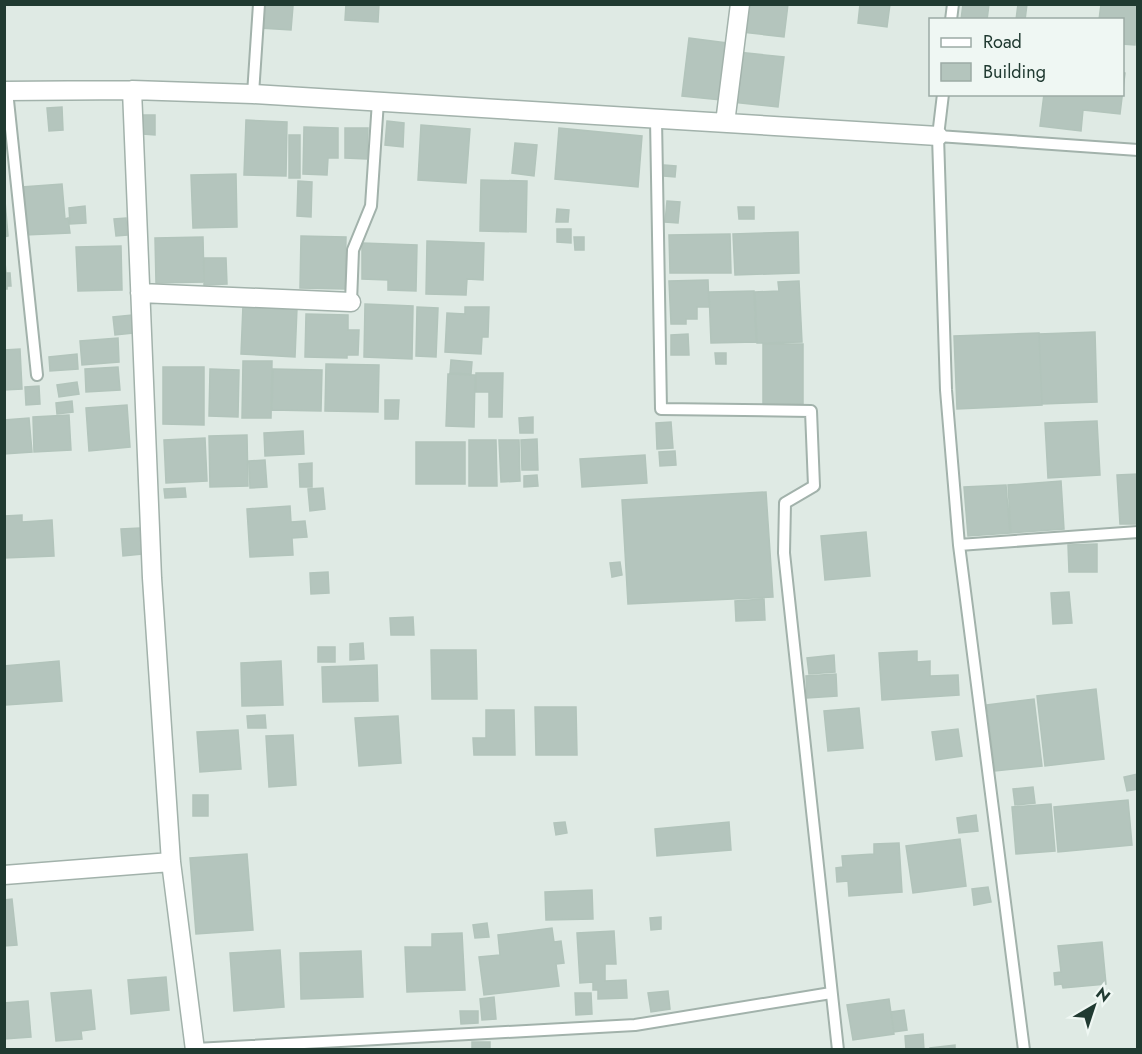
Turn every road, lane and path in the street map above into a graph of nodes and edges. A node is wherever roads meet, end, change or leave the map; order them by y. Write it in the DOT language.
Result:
graph roads {
  1 [pos="259,4"];
  2 [pos="740,4"];
  3 [pos="132,90"];
  4 [pos="6,91"];
  5 [pos="253,94"];
  6 [pos="943,96"];
  7 [pos="378,101"];
  8 [pos="656,119"];
  9 [pos="725,123"];
  10 [pos="938,136"];
  11 [pos="1137,150"];
  12 [pos="140,293"];
  13 [pos="351,302"];
  14 [pos="37,375"];
  15 [pos="1137,532"];
  16 [pos="959,545"];
  17 [pos="171,862"];
  18 [pos="4,875"];
  19 [pos="831,993"];
  20 [pos="195,1049"];
  21 [pos="838,1050"];
  22 [pos="1024,1050"];
  1 -- 5 [label="lane"];
  2 -- 9 [label="street"];
  3 -- 4 [label="street"];
  3 -- 5 [label="street"];
  3 -- 12 [label="street"];
  4 -- 14 [label="lane"];
  5 -- 7 [label="street"];
  6 -- 10 [label="lane"];
  7 -- 8 [label="street"];
  7 -- 13 [label="lane"];
  8 -- 9 [label="street"];
  8 -- 19 [label="lane"];
  9 -- 10 [label="street"];
  10 -- 11 [label="lane"];
  10 -- 16 [label="lane"];
  12 -- 13 [label="street"];
  12 -- 17 [label="street"];
  15 -- 16 [label="lane"];
  16 -- 22 [label="lane"];
  17 -- 18 [label="street"];
  17 -- 20 [label="street"];
  19 -- 20 [label="lane"];
  19 -- 21 [label="lane"];
}
